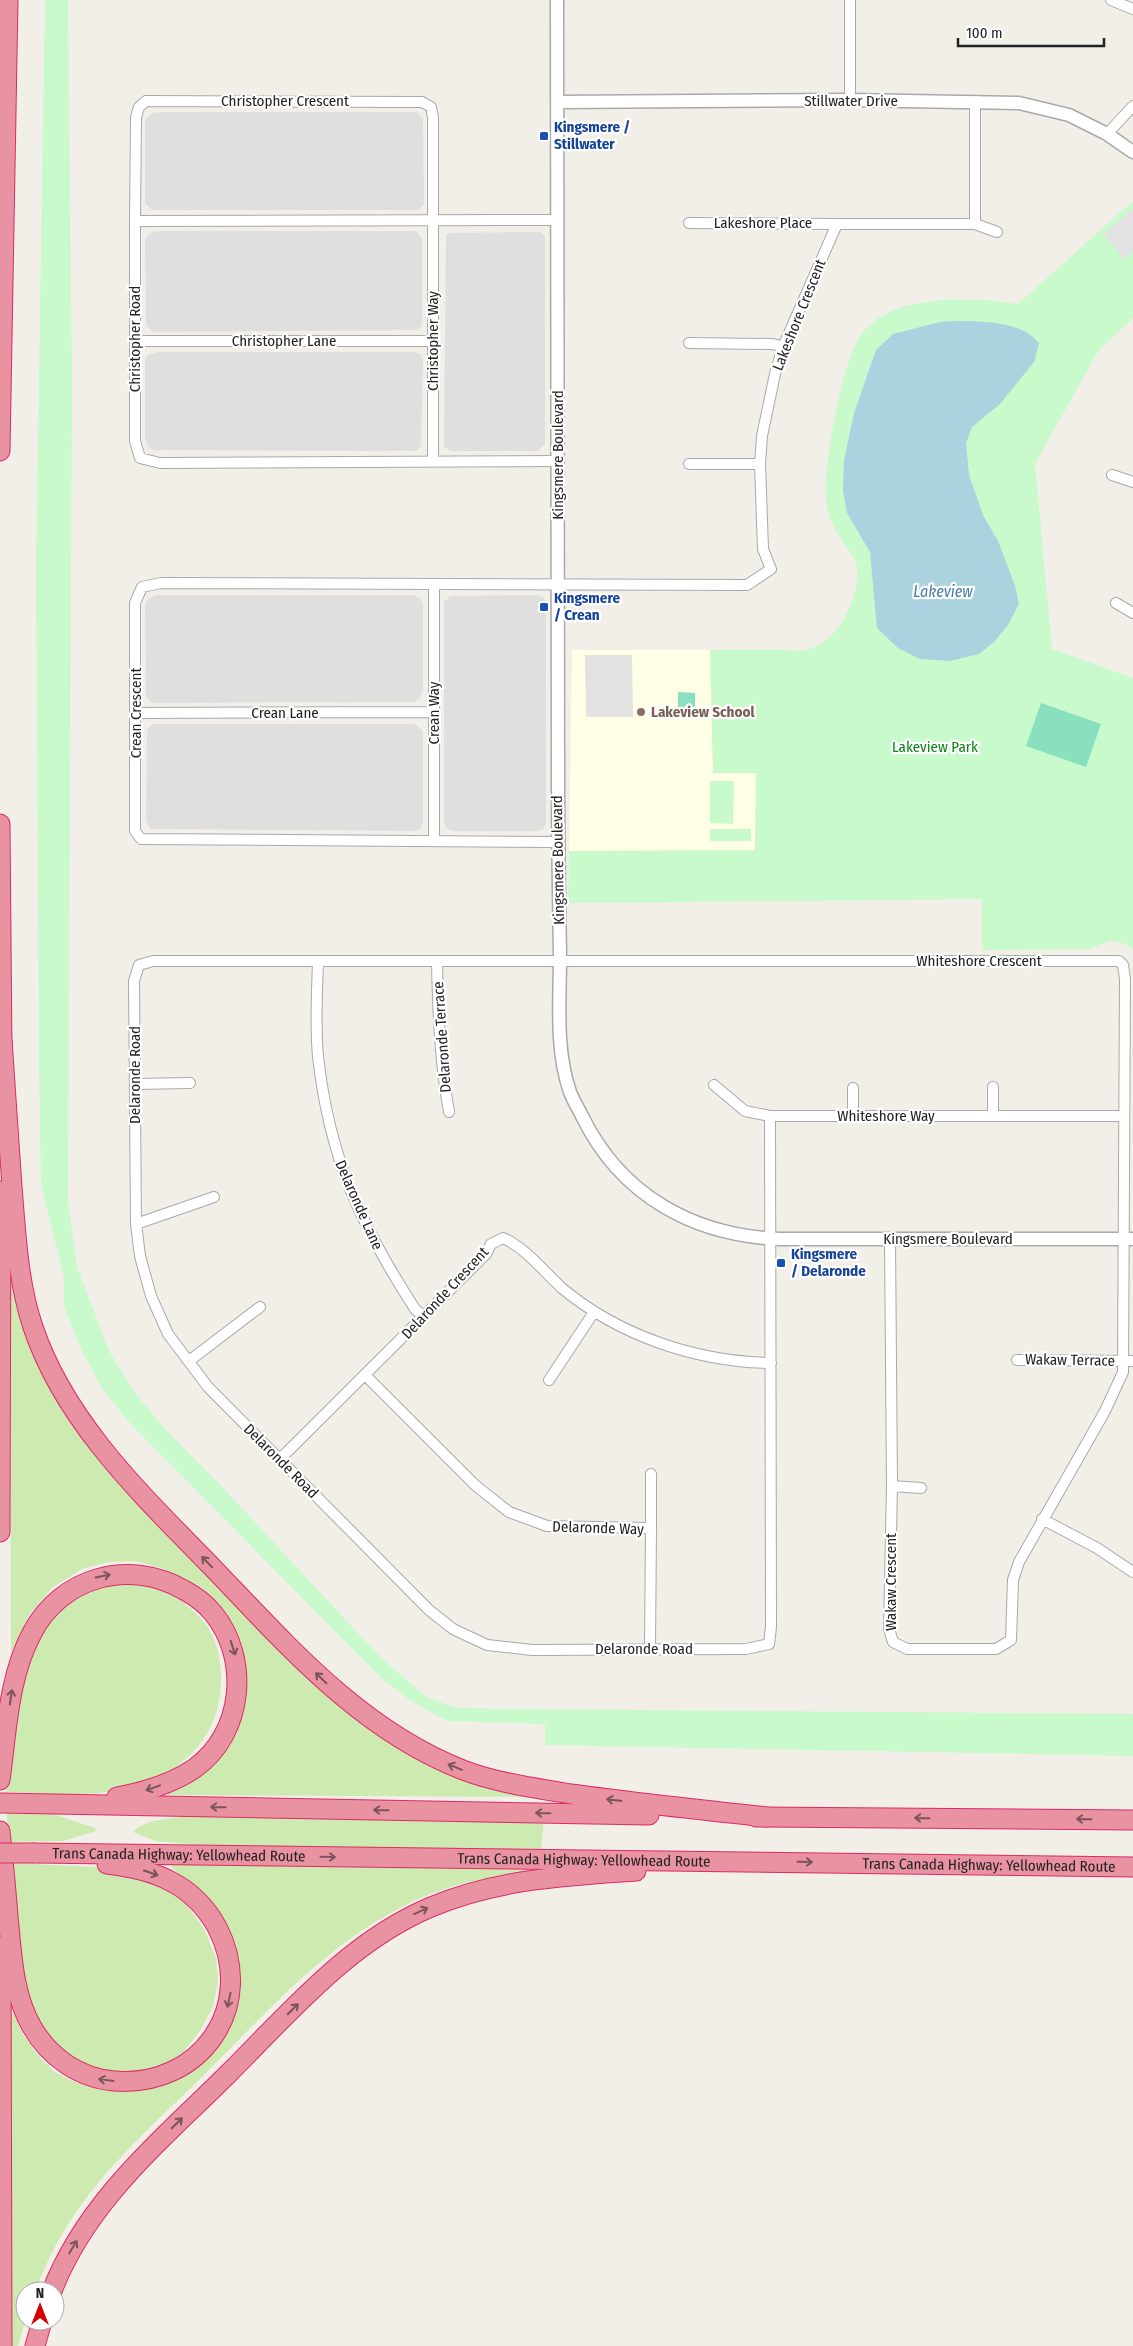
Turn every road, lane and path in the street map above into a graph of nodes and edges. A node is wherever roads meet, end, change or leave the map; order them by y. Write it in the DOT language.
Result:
graph roads {
  1 [pos="557,0"];
  2 [pos="850,0"];
  3 [pos="1111,0"];
  4 [pos="8,5"];
  5 [pos="1133,9"];
  6 [pos="850,100"];
  7 [pos="975,101"];
  8 [pos="558,102"];
  9 [pos="1133,106"];
  10 [pos="1107,134"];
  11 [pos="1133,152"];
  12 [pos="558,220"];
  13 [pos="136,221"];
  14 [pos="433,221"];
  15 [pos="688,223"];
  16 [pos="837,224"];
  17 [pos="975,224"];
  18 [pos="997,232"];
  19 [pos="135,341"];
  20 [pos="433,342"];
  21 [pos="689,343"];
  22 [pos="784,347"];
  23 [pos="0,451"];
  24 [pos="434,461"];
  25 [pos="558,461"];
  26 [pos="689,464"];
  27 [pos="760,464"];
  28 [pos="1112,475"];
  29 [pos="1133,482"];
  30 [pos="558,583"];
  31 [pos="434,584"];
  32 [pos="1116,603"];
  33 [pos="1133,613"];
  34 [pos="434,712"];
  35 [pos="136,714"];
  36 [pos="0,824"];
  37 [pos="434,841"];
  38 [pos="558,842"];
  39 [pos="437,961"];
  40 [pos="560,961"];
  41 [pos="318,962"];
  42 [pos="2,1040"];
  43 [pos="190,1083"];
  44 [pos="135,1084"];
  45 [pos="714,1085"];
  46 [pos="993,1087"];
  47 [pos="853,1088"];
  48 [pos="449,1112"];
  49 [pos="993,1115"];
  50 [pos="770,1116"];
  51 [pos="853,1116"];
  52 [pos="1124,1116"];
  53 [pos="214,1197"];
  54 [pos="136,1224"];
  55 [pos="770,1239"];
  56 [pos="890,1239"];
  57 [pos="1128,1239"];
  58 [pos="260,1307"];
  59 [pos="594,1312"];
  60 [pos="424,1317"];
  61 [pos="1017,1360"];
  62 [pos="189,1361"];
  63 [pos="1128,1361"];
  64 [pos="771,1363"];
  65 [pos="365,1375"];
  66 [pos="549,1380"];
  67 [pos="280,1459"];
  68 [pos="651,1474"];
  69 [pos="892,1486"];
  70 [pos="921,1488"];
  71 [pos="1042,1518"];
  72 [pos="651,1528"];
  73 [pos="0,1532"];
  74 [pos="1133,1572"];
  75 [pos="650,1648"];
  76 [pos="0,1780"];
  77 [pos="39,1804"];
  78 [pos="0,1805"];
  79 [pos="767,1817"];
  80 [pos="1133,1820"];
  81 [pos="0,1831"];
  82 [pos="0,1853"];
  83 [pos="34,1853"];
  84 [pos="774,1862"];
  85 [pos="1133,1867"];
  86 [pos="57,2281"];
  87 [pos="39,2331"];
  88 [pos="2,2346"];
  89 [pos="35,2346"];
  1 -- 8 [label="street, Kingsmere Boulevard"];
  2 -- 6 [label="street"];
  3 -- 5 [label="street"];
  4 -- 23 [label="highway"];
  6 -- 7 [label="street, Stillwater Drive"];
  6 -- 8 [label="street, Stillwater Drive"];
  7 -- 10 [label="street, Stillwater Drive"];
  7 -- 17 [label="street"];
  8 -- 12 [label="street, Kingsmere Boulevard"];
  9 -- 10 [label="street"];
  10 -- 11 [label="street, Stillwater Drive"];
  12 -- 14 [label="street"];
  12 -- 25 [label="street, Kingsmere Boulevard"];
  13 -- 14 [label="street"];
  13 -- 14 [label="street, Christopher Crescent"];
  13 -- 19 [label="street, Christopher Road"];
  14 -- 20 [label="street, Christopher Way"];
  15 -- 16 [label="street, Lakeshore Place"];
  16 -- 17 [label="street"];
  16 -- 22 [label="street, Lakeshore Crescent"];
  17 -- 18 [label="street"];
  19 -- 20 [label="street, Christopher Lane"];
  19 -- 24 [label="street, Christopher Road"];
  20 -- 24 [label="street, Christopher Way"];
  21 -- 22 [label="street"];
  22 -- 27 [label="street, Lakeshore Crescent"];
  24 -- 25 [label="street, Christopher Road"];
  25 -- 30 [label="street, Kingsmere Boulevard"];
  26 -- 27 [label="street"];
  27 -- 30 [label="street, Lakeshore Crescent"];
  28 -- 29 [label="street"];
  30 -- 31 [label="street, Crean Crescent"];
  30 -- 38 [label="street, Kingsmere Boulevard"];
  31 -- 34 [label="street, Crean Way"];
  31 -- 35 [label="street, Crean Crescent"];
  32 -- 33 [label="street"];
  34 -- 35 [label="street, Crean Lane"];
  34 -- 37 [label="street, Crean Way"];
  35 -- 37 [label="street, Crean Crescent"];
  36 -- 42 [label="highway"];
  37 -- 38 [label="street, Crean Crescent"];
  38 -- 40 [label="street, Kingsmere Boulevard"];
  39 -- 40 [label="street, Delaronde Road"];
  39 -- 41 [label="street, Delaronde Road"];
  39 -- 48 [label="street, Delaronde Terrace"];
  40 -- 52 [label="street, Whiteshore Crescent"];
  40 -- 55 [label="street, Kingsmere Boulevard"];
  41 -- 44 [label="street, Delaronde Road"];
  41 -- 60 [label="street, Delaronde Lane"];
  42 -- 73 [label="highway"];
  79 -- 42 [label="highway, one-way"];
  43 -- 44 [label="street"];
  44 -- 54 [label="street, Delaronde Road"];
  45 -- 50 [label="street, Whiteshore Way"];
  46 -- 49 [label="street"];
  47 -- 51 [label="street"];
  49 -- 51 [label="street, Whiteshore Way"];
  49 -- 52 [label="street, Whiteshore Way"];
  50 -- 51 [label="street, Whiteshore Way"];
  50 -- 55 [label="street"];
  52 -- 57 [label="street, Whiteshore Crescent"];
  53 -- 54 [label="street"];
  54 -- 62 [label="street, Delaronde Road"];
  55 -- 56 [label="street, Kingsmere Boulevard"];
  55 -- 64 [label="street, Delaronde Road"];
  56 -- 57 [label="street, Kingsmere Boulevard"];
  56 -- 69 [label="street, Wakaw Crescent"];
  57 -- 63 [label="street, Wakaw Crescent"];
  58 -- 62 [label="street"];
  59 -- 60 [label="street, Delaronde Crescent"];
  59 -- 64 [label="street, Delaronde Crescent"];
  59 -- 66 [label="street"];
  60 -- 65 [label="street, Delaronde Crescent"];
  61 -- 63 [label="street, Wakaw Terrace"];
  62 -- 67 [label="street, Delaronde Road"];
  63 -- 71 [label="street, Wakaw Crescent"];
  64 -- 75 [label="street, Delaronde Road"];
  65 -- 67 [label="street, Delaronde Crescent"];
  65 -- 72 [label="street, Delaronde Way"];
  67 -- 75 [label="street, Delaronde Road"];
  68 -- 72 [label="street"];
  69 -- 70 [label="street"];
  69 -- 71 [label="street, Wakaw Crescent"];
  71 -- 74 [label="street"];
  72 -- 75 [label="street, Delaronde Way"];
  76 -- 77 [label="highway, one-way"];
  77 -- 78 [label="highway"];
  79 -- 77 [label="highway, one-way"];
  78 -- 81 [label="highway"];
  80 -- 79 [label="highway, one-way"];
  83 -- 81 [label="highway, one-way"];
  81 -- 88 [label="highway"];
  82 -- 83 [label="highway, bridge"];
  83 -- 84 [label="highway, Trans Canada Highway: Yellowhead Route, one-way"];
  84 -- 85 [label="highway, Trans Canada Highway: Yellowhead Route, one-way"];
  86 -- 84 [label="highway, one-way"];
  87 -- 89 [label="highway"];
}
